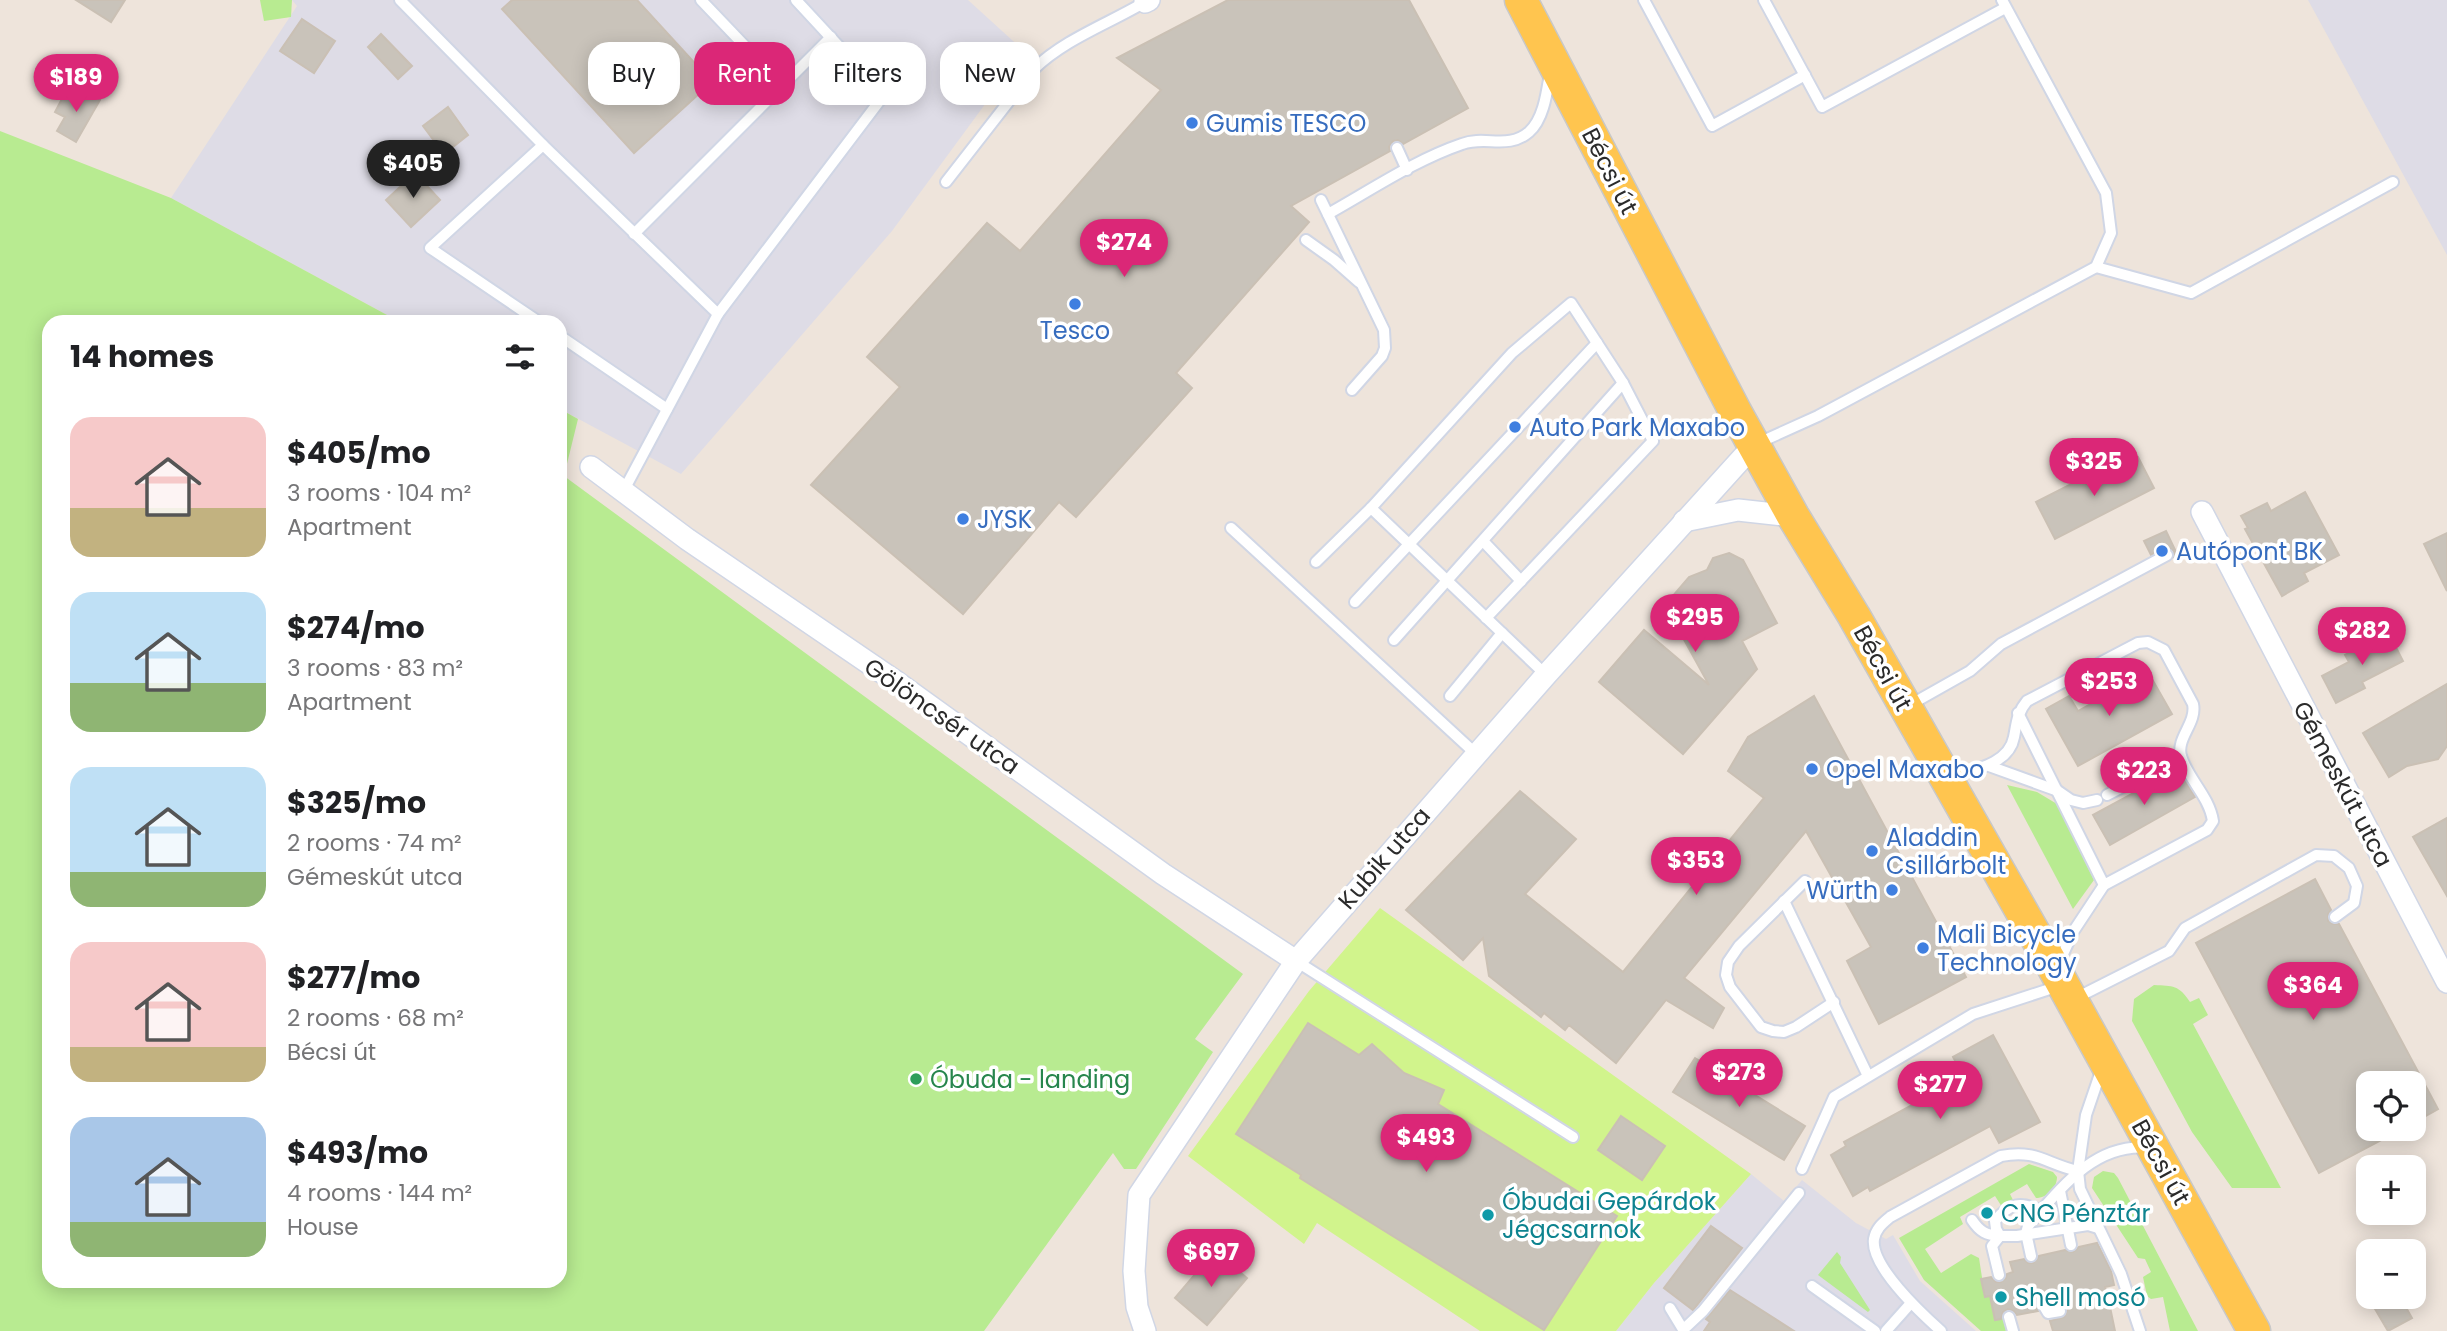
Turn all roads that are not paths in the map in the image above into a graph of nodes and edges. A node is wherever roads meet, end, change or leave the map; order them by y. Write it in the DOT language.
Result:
graph roads {
  1 [pos="400,0"];
  2 [pos="701,0"];
  3 [pos="796,0"];
  4 [pos="1521,0"];
  5 [pos="1644,0"];
  6 [pos="1764,0"];
  7 [pos="1147,1"];
  8 [pos="2004,4"];
  9 [pos="831,37"];
  10 [pos="741,42"];
  11 [pos="1552,59"];
  12 [pos="795,74"];
  13 [pos="1805,75"];
  14 [pos="764,105"];
  15 [pos="542,145"];
  16 [pos="1397,148"];
  17 [pos="1408,170"];
  18 [pos="946,182"];
  19 [pos="2393,182"];
  20 [pos="1321,200"];
  21 [pos="1328,214"];
  22 [pos="634,234"];
  23 [pos="1306,240"];
  24 [pos="2096,267"];
  25 [pos="1363,286"];
  26 [pos="718,314"];
  27 [pos="529,315"];
  28 [pos="567,341"];
  29 [pos="1597,342"];
  30 [pos="1623,383"];
  31 [pos="1352,390"];
  32 [pos="667,409"];
  33 [pos="1754,445"];
  34 [pos="591,467"];
  35 [pos="624,490"];
  36 [pos="1371,509"];
  37 [pos="2202,512"];
  38 [pos="1793,516"];
  39 [pos="1684,521"];
  40 [pos="1231,528"];
  41 [pos="1484,542"];
  42 [pos="1409,544"];
  43 [pos="2168,555"];
  44 [pos="1317,562"];
  45 [pos="1448,581"];
  46 [pos="1521,581"];
  47 [pos="1355,602"];
  48 [pos="1486,618"];
  49 [pos="1502,633"];
  50 [pos="1394,640"];
  51 [pos="1546,675"];
  52 [pos="1450,696"];
  53 [pos="1906,708"];
  54 [pos="2018,713"];
  55 [pos="1476,754"];
  56 [pos="2181,757"];
  57 [pos="1989,766"];
  58 [pos="1945,778"];
  59 [pos="2058,791"];
  60 [pos="1805,881"];
  61 [pos="2104,885"];
  62 [pos="1784,901"];
  63 [pos="2335,917"];
  64 [pos="1296,961"];
  65 [pos="2447,982"];
  66 [pos="2063,985"];
  67 [pos="1834,1002"];
  68 [pos="2105,1059"];
  69 [pos="1868,1076"];
  70 [pos="1573,1137"];
  71 [pos="2155,1149"];
  72 [pos="1802,1169"];
  73 [pos="2078,1171"];
  74 [pos="2060,1191"];
  75 [pos="1799,1193"];
  76 [pos="2041,1211"];
  77 [pos="1972,1220"];
  78 [pos="2066,1228"];
  79 [pos="2098,1228"];
  80 [pos="2026,1233"];
  81 [pos="2000,1236"];
  82 [pos="2071,1245"];
  83 [pos="2031,1256"];
  84 [pos="1998,1275"];
  85 [pos="1812,1286"];
  86 [pos="2107,1300"];
  87 [pos="2130,1301"];
  88 [pos="1911,1303"];
  89 [pos="2042,1303"];
  90 [pos="1670,1308"];
  91 [pos="2060,1311"];
  92 [pos="2008,1317"];
  93 [pos="1684,1330"];
  94 [pos="1144,1331"];
  95 [pos="1875,1331"];
  96 [pos="1886,1331"];
  97 [pos="1941,1331"];
  98 [pos="2013,1331"];
  99 [pos="2140,1331"];
  100 [pos="2254,1331"];
  1 -- 15 [label="lane"];
  2 -- 10 [label="lane"];
  3 -- 9 [label="lane"];
  4 -- 11 [label="main road, Bécsi út"];
  5 -- 13 [label="lane"];
  6 -- 13 [label="lane"];
  7 -- 18 [label="lane"];
  8 -- 13 [label="lane"];
  8 -- 24 [label="lane"];
  9 -- 12 [label="lane"];
  9 -- 26 [label="lane"];
  11 -- 17 [label="lane"];
  11 -- 33 [label="main road, Bécsi út"];
  14 -- 22 [label="lane"];
  15 -- 22 [label="lane"];
  15 -- 27 [label="lane"];
  16 -- 17 [label="lane"];
  17 -- 21 [label="lane"];
  19 -- 24 [label="lane"];
  20 -- 21 [label="lane"];
  21 -- 25 [label="lane"];
  22 -- 26 [label="lane"];
  23 -- 25 [label="lane"];
  24 -- 33 [label="lane"];
  25 -- 31 [label="lane"];
  26 -- 32 [label="lane"];
  28 -- 32 [label="lane"];
  29 -- 30 [label="lane"];
  29 -- 36 [label="lane"];
  29 -- 42 [label="lane"];
  30 -- 41 [label="lane"];
  30 -- 46 [label="lane"];
  32 -- 35 [label="lane"];
  33 -- 38 [label="main road, Bécsi út"];
  33 -- 39 [label="street, Kubik utca"];
  34 -- 35 [label="street, Gölöncsér utca"];
  35 -- 64 [label="street, Gölöncsér utca"];
  36 -- 42 [label="lane"];
  36 -- 44 [label="lane"];
  37 -- 65 [label="street, Gémeskút utca"];
  38 -- 39 [label="street"];
  38 -- 53 [label="main road, Bécsi út"];
  39 -- 51 [label="street, Kubik utca"];
  40 -- 55 [label="lane"];
  41 -- 45 [label="lane"];
  41 -- 46 [label="lane"];
  42 -- 45 [label="lane"];
  42 -- 47 [label="lane"];
  43 -- 53 [label="lane"];
  45 -- 48 [label="lane"];
  45 -- 50 [label="lane"];
  46 -- 48 [label="lane"];
  48 -- 49 [label="lane"];
  49 -- 51 [label="lane"];
  49 -- 52 [label="lane"];
  51 -- 55 [label="street, Kubik utca"];
  53 -- 58 [label="main road, Bécsi út"];
  54 -- 56 [label="lane"];
  54 -- 57 [label="lane"];
  54 -- 59 [label="lane"];
  55 -- 64 [label="street, Kubik utca"];
  56 -- 59 [label="lane"];
  56 -- 61 [label="lane"];
  57 -- 58 [label="lane"];
  57 -- 59 [label="lane"];
  58 -- 66 [label="main road, Bécsi út"];
  59 -- 61 [label="lane"];
  60 -- 62 [label="lane"];
  61 -- 66 [label="lane"];
  62 -- 67 [label="lane"];
  62 -- 67 [label="lane"];
  63 -- 66 [label="lane"];
  64 -- 70 [label="lane"];
  64 -- 94 [label="street, Kubik utca"];
  66 -- 68 [label="main road, Bécsi út"];
  66 -- 69 [label="lane"];
  67 -- 69 [label="lane"];
  68 -- 71 [label="main road, Bécsi út"];
  68 -- 73 [label="lane"];
  69 -- 72 [label="lane"];
  71 -- 73 [label="lane"];
  71 -- 100 [label="main road, Bécsi út"];
  73 -- 74 [label="lane"];
  73 -- 79 [label="lane"];
  73 -- 88 [label="lane"];
  74 -- 76 [label="lane"];
  74 -- 78 [label="lane"];
  75 -- 93 [label="lane"];
  76 -- 80 [label="lane"];
  76 -- 81 [label="lane"];
  77 -- 81 [label="lane"];
  78 -- 79 [label="lane"];
  78 -- 80 [label="lane"];
  78 -- 82 [label="lane"];
  79 -- 87 [label="lane"];
  80 -- 81 [label="lane"];
  80 -- 83 [label="lane"];
  81 -- 84 [label="lane"];
  85 -- 95 [label="lane"];
  86 -- 87 [label="lane"];
  87 -- 99 [label="lane"];
  88 -- 96 [label="lane"];
  88 -- 97 [label="lane"];
  89 -- 91 [label="lane"];
  90 -- 93 [label="lane"];
  92 -- 98 [label="lane"];
}
